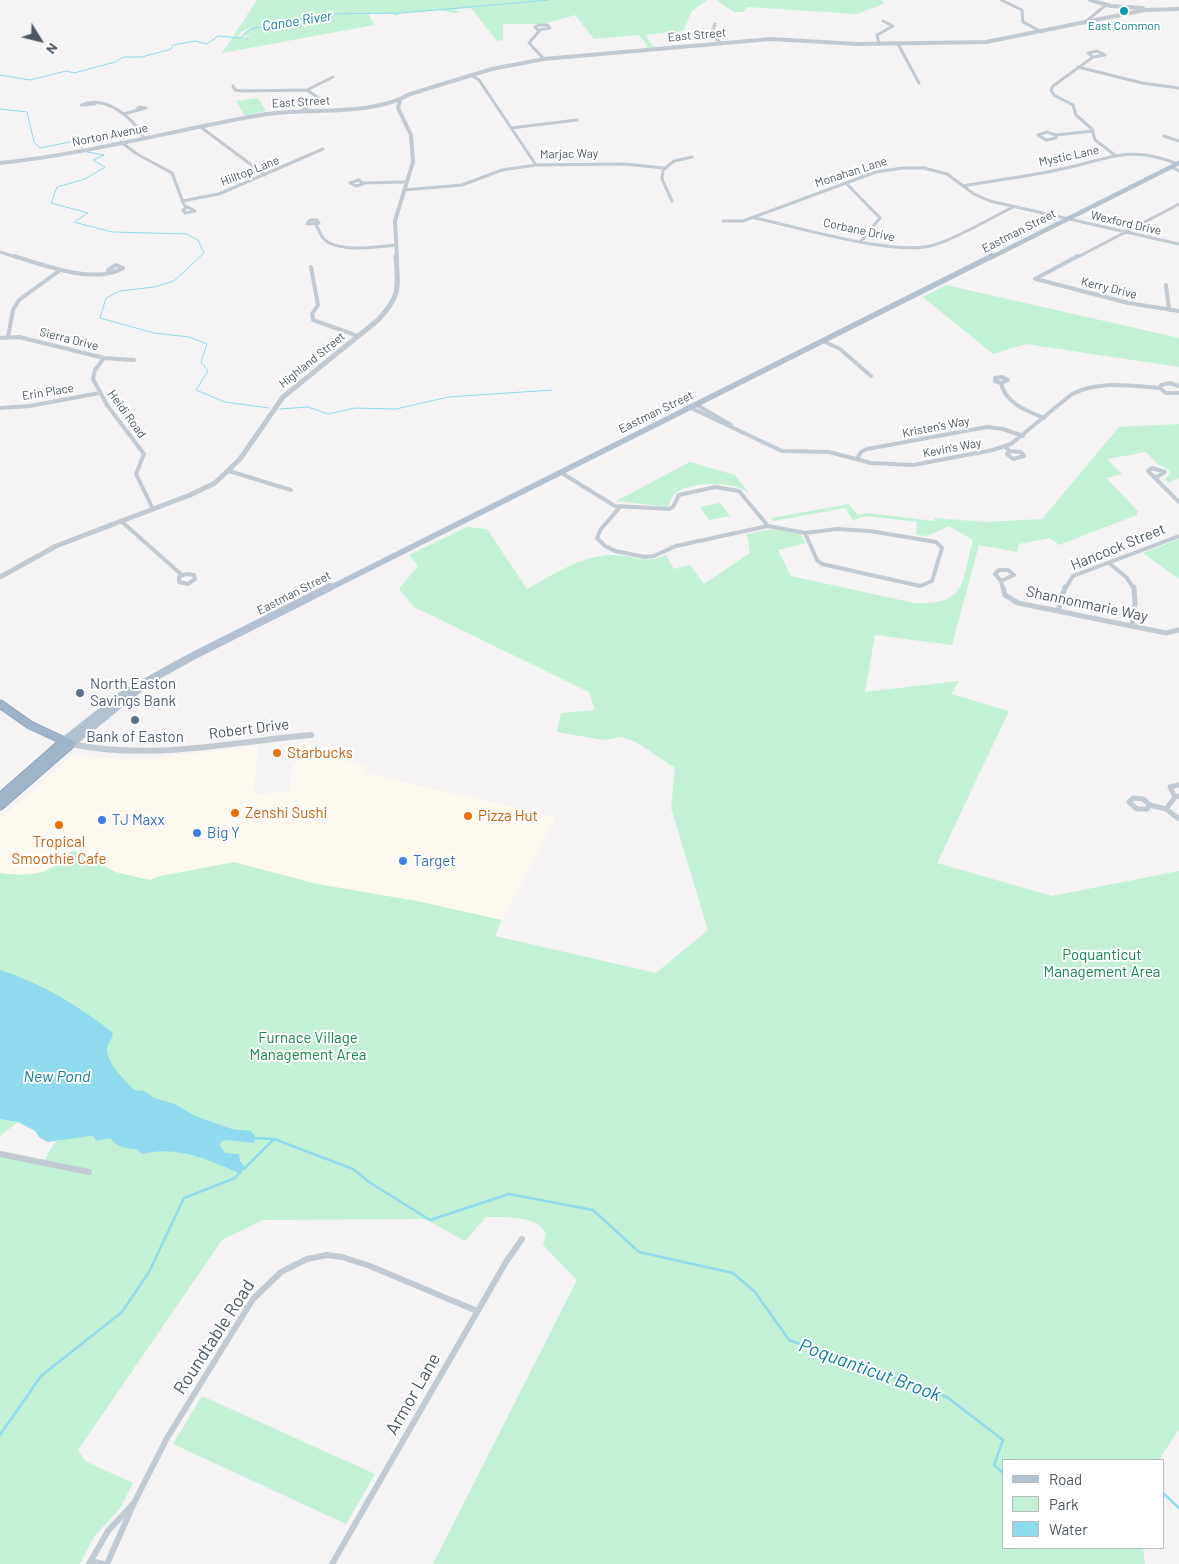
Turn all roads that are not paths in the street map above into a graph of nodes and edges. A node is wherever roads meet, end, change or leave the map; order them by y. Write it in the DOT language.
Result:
graph roads {
  1 [pos="1001,0"];
  2 [pos="1090,0"];
  3 [pos="1106,5"];
  4 [pos="1152,9"];
  5 [pos="1179,9"];
  6 [pos="883,21"];
  7 [pos="1084,23"];
  8 [pos="716,24"];
  9 [pos="540,30"];
  10 [pos="1043,32"];
  11 [pos="721,43"];
  12 [pos="879,44"];
  13 [pos="898,44"];
  14 [pos="1093,57"];
  15 [pos="544,59"];
  16 [pos="1078,68"];
  17 [pos="471,75"];
  18 [pos="333,77"];
  19 [pos="919,83"];
  20 [pos="232,86"];
  21 [pos="1179,88"];
  22 [pos="306,90"];
  23 [pos="400,100"];
  24 [pos="95,104"];
  25 [pos="136,110"];
  26 [pos="303,110"];
  27 [pos="123,114"];
  28 [pos="577,120"];
  29 [pos="222,122"];
  30 [pos="202,128"];
  31 [pos="511,128"];
  32 [pos="1093,131"];
  33 [pos="1056,135"];
  34 [pos="1164,136"];
  35 [pos="144,138"];
  36 [pos="1179,141"];
  37 [pos="121,142"];
  38 [pos="323,149"];
  39 [pos="1116,156"];
  40 [pos="692,157"];
  41 [pos="0,163"];
  42 [pos="1179,163"];
  43 [pos="536,165"];
  44 [pos="1171,167"];
  45 [pos="664,168"];
  46 [pos="1179,170"];
  47 [pos="265,175"];
  48 [pos="407,182"];
  49 [pos="363,183"];
  50 [pos="846,184"];
  51 [pos="963,186"];
  52 [pos="404,190"];
  53 [pos="182,201"];
  54 [pos="672,201"];
  55 [pos="1179,204"];
  56 [pos="1014,206"];
  57 [pos="186,208"];
  58 [pos="753,217"];
  59 [pos="1068,219"];
  60 [pos="723,221"];
  61 [pos="316,225"];
  62 [pos="1124,233"];
  63 [pos="861,241"];
  64 [pos="1179,244"];
  65 [pos="396,245"];
  66 [pos="0,252"];
  67 [pos="311,267"];
  68 [pos="108,270"];
  69 [pos="59,271"];
  70 [pos="1166,285"];
  71 [pos="1169,310"];
  72 [pos="1179,311"];
  73 [pos="358,336"];
  74 [pos="8,337"];
  75 [pos="0,338"];
  76 [pos="823,341"];
  77 [pos="104,358"];
  78 [pos="134,360"];
  79 [pos="871,376"];
  80 [pos="1001,383"];
  81 [pos="1179,386"];
  82 [pos="1160,388"];
  83 [pos="99,393"];
  84 [pos="1179,393"];
  85 [pos="694,407"];
  86 [pos="0,408"];
  87 [pos="1044,418"];
  88 [pos="1023,436"];
  89 [pos="1005,446"];
  90 [pos="1010,451"];
  91 [pos="857,460"];
  92 [pos="229,472"];
  93 [pos="561,472"];
  94 [pos="1154,478"];
  95 [pos="291,490"];
  96 [pos="1179,502"];
  97 [pos="620,507"];
  98 [pos="153,509"];
  99 [pos="121,521"];
  100 [pos="768,526"];
  101 [pos="805,534"];
  102 [pos="1179,536"];
  103 [pos="1109,563"];
  104 [pos="182,575"];
  105 [pos="0,577"];
  106 [pos="1001,581"];
  107 [pos="1058,611"];
  108 [pos="1132,626"];
  109 [pos="1179,630"];
  110 [pos="0,704"];
  111 [pos="311,735"];
  112 [pos="68,742"];
  113 [pos="1179,785"];
  114 [pos="1177,796"];
  115 [pos="0,797"];
  116 [pos="1150,805"];
  117 [pos="0,806"];
  118 [pos="1166,809"];
  119 [pos="1179,819"];
  120 [pos="0,1154"];
  121 [pos="89,1172"];
  122 [pos="522,1239"];
  123 [pos="478,1312"];
  124 [pos="134,1503"];
  125 [pos="90,1562"];
  126 [pos="103,1564"];
  127 [pos="107,1564"];
  128 [pos="332,1564"];
  1 -- 10 [label="street"];
  2 -- 3 [label="street"];
  3 -- 4 [label="street"];
  3 -- 7 [label="street"];
  4 -- 5 [label="street, East Street"];
  4 -- 7 [label="street, East Street"];
  6 -- 12 [label="street"];
  7 -- 10 [label="street, East Street"];
  8 -- 11 [label="street"];
  9 -- 15 [label="street"];
  10 -- 13 [label="street, East Street"];
  11 -- 12 [label="street, East Street"];
  11 -- 15 [label="street, East Street"];
  12 -- 13 [label="street, East Street"];
  13 -- 19 [label="street"];
  14 -- 14 [label="street"];
  14 -- 16 [label="street"];
  15 -- 17 [label="street, East Street"];
  16 -- 21 [label="street"];
  16 -- 32 [label="street"];
  17 -- 23 [label="street, East Street"];
  17 -- 31 [label="street"];
  18 -- 22 [label="street"];
  20 -- 22 [label="street"];
  22 -- 26 [label="street"];
  23 -- 26 [label="street, East Street"];
  23 -- 48 [label="street, Highland Street"];
  24 -- 27 [label="street"];
  25 -- 27 [label="street"];
  26 -- 29 [label="street, East Street"];
  27 -- 35 [label="street"];
  28 -- 31 [label="street"];
  29 -- 30 [label="street, Norton Avenue"];
  30 -- 35 [label="street, Norton Avenue"];
  30 -- 47 [label="street"];
  31 -- 43 [label="street"];
  32 -- 33 [label="street"];
  32 -- 39 [label="street"];
  33 -- 33 [label="street"];
  34 -- 36 [label="street"];
  35 -- 37 [label="street, Norton Avenue"];
  37 -- 41 [label="street, Norton Avenue"];
  37 -- 53 [label="street"];
  38 -- 47 [label="street, Hilltop Lane"];
  39 -- 42 [label="street, Mystic Lane"];
  39 -- 51 [label="street, Mystic Lane"];
  40 -- 45 [label="street"];
  42 -- 44 [label="main road, Eastman Street"];
  43 -- 45 [label="street, Marjac Way"];
  43 -- 52 [label="street, Marjac Way"];
  44 -- 46 [label="street"];
  44 -- 59 [label="main road, Eastman Street"];
  45 -- 54 [label="street"];
  47 -- 53 [label="street, Hilltop Lane"];
  48 -- 49 [label="street"];
  48 -- 52 [label="street, Highland Street"];
  50 -- 51 [label="street, Monahan Lane"];
  50 -- 58 [label="street, Monahan Lane"];
  50 -- 63 [label="street"];
  51 -- 56 [label="street, Monahan Lane"];
  52 -- 65 [label="street, Highland Street"];
  53 -- 57 [label="street"];
  55 -- 62 [label="street"];
  56 -- 59 [label="street, Monahan Lane"];
  56 -- 63 [label="street, Corbane Drive"];
  58 -- 60 [label="street, Monahan Lane"];
  58 -- 63 [label="street, Corbane Drive"];
  59 -- 62 [label="street, Wexford Drive"];
  59 -- 76 [label="main road, Eastman Street"];
  61 -- 65 [label="street"];
  62 -- 64 [label="street, Wexford Drive"];
  62 -- 71 [label="street, Kerry Drive"];
  65 -- 73 [label="street, Highland Street"];
  66 -- 69 [label="street"];
  67 -- 73 [label="street"];
  68 -- 69 [label="street"];
  69 -- 74 [label="street"];
  70 -- 71 [label="street"];
  71 -- 72 [label="street, Kerry Drive"];
  73 -- 92 [label="street, Highland Street"];
  74 -- 75 [label="street, Sierra Drive"];
  74 -- 77 [label="street, Sierra Drive"];
  76 -- 79 [label="street"];
  76 -- 85 [label="main road, Eastman Street"];
  77 -- 78 [label="street, Sierra Drive"];
  77 -- 83 [label="street, Heidi Road"];
  80 -- 87 [label="street"];
  81 -- 82 [label="street, Kevin's Way"];
  82 -- 84 [label="street, Kevin's Way"];
  82 -- 87 [label="street, Kevin's Way"];
  83 -- 86 [label="street, Erin Place"];
  83 -- 98 [label="street, Heidi Road"];
  85 -- 91 [label="street, Kevin's Way"];
  85 -- 93 [label="main road, Eastman Street"];
  87 -- 88 [label="street, Kevin's Way"];
  88 -- 89 [label="street, Kevin's Way"];
  88 -- 91 [label="street, Kristen's Way"];
  89 -- 90 [label="street"];
  89 -- 91 [label="street, Kevin's Way"];
  92 -- 95 [label="street"];
  92 -- 98 [label="street, Highland Street"];
  93 -- 97 [label="street"];
  93 -- 112 [label="main road, Eastman Street"];
  94 -- 96 [label="street"];
  97 -- 100 [label="street"];
  97 -- 100 [label="street"];
  98 -- 99 [label="street, Highland Street"];
  99 -- 104 [label="street"];
  99 -- 105 [label="street, Highland Street"];
  100 -- 101 [label="street"];
  101 -- 101 [label="street"];
  102 -- 103 [label="street, Hancock Street"];
  103 -- 107 [label="street, Hancock Street"];
  103 -- 108 [label="street"];
  106 -- 107 [label="street, Shannonmarie Way"];
  107 -- 108 [label="street, Shannonmarie Way"];
  108 -- 109 [label="street, Shannonmarie Way"];
  110 -- 112 [label="highway"];
  111 -- 112 [label="street, Robert Drive"];
  112 -- 115 [label="highway"];
  112 -- 117 [label="highway"];
  113 -- 114 [label="street"];
  114 -- 118 [label="street"];
  116 -- 118 [label="street"];
  118 -- 119 [label="street"];
  120 -- 121 [label="street"];
  122 -- 123 [label="street, Armor Lane"];
  123 -- 124 [label="street, Roundtable Road"];
  123 -- 128 [label="street, Armor Lane"];
  124 -- 125 [label="street, Roundtable Road"];
  124 -- 127 [label="street, Roundtable Road"];
  125 -- 126 [label="street"];
}
